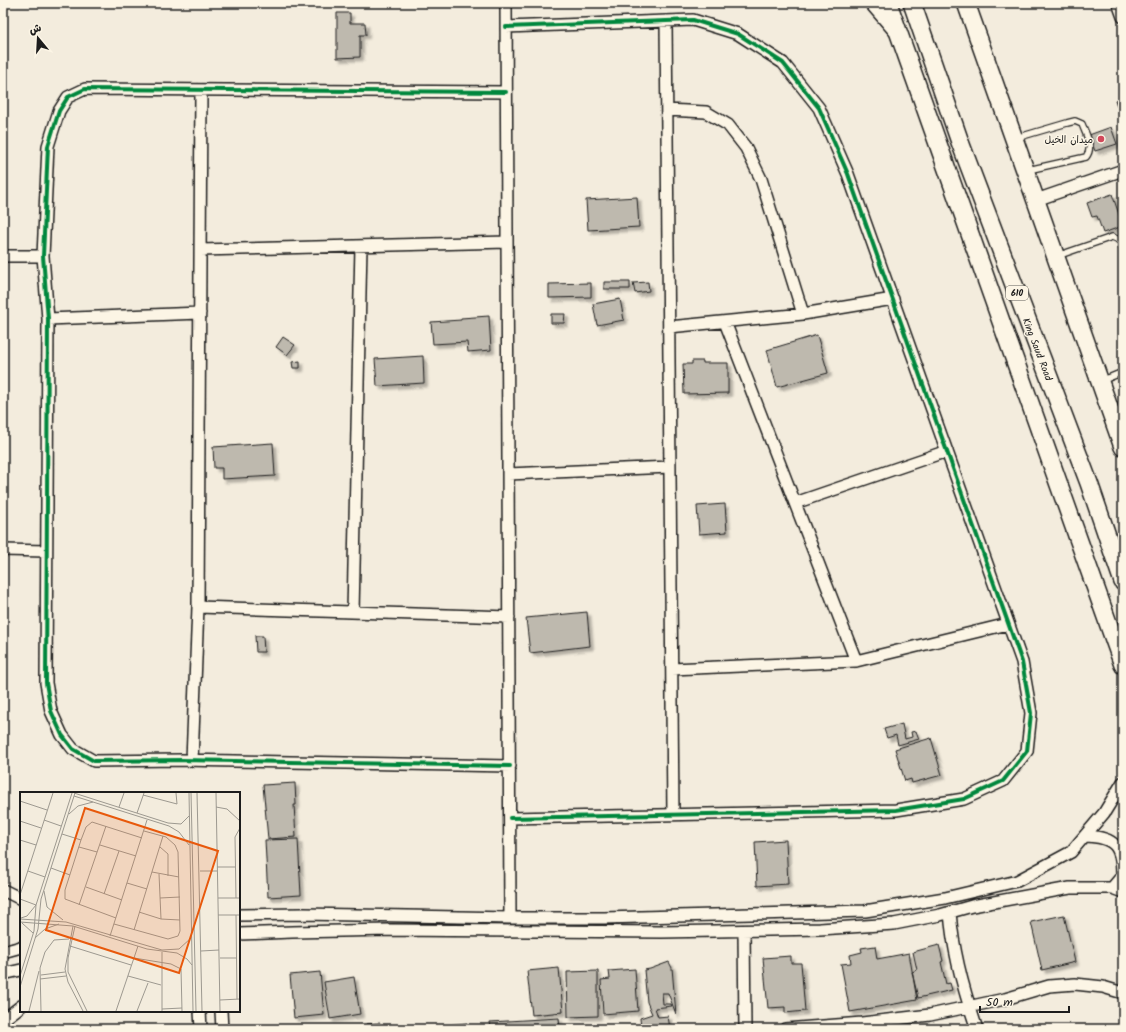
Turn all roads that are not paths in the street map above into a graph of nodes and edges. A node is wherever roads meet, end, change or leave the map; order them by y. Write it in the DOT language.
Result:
graph roads {
  1 [pos="506,3"];
  2 [pos="870,3"];
  3 [pos="888,3"];
  4 [pos="912,3"];
  5 [pos="966,3"];
  6 [pos="1118,3"];
  7 [pos="1123,17"];
  8 [pos="666,21"];
  9 [pos="506,27"];
  10 [pos="900,39"];
  11 [pos="201,90"];
  12 [pos="506,92"];
  13 [pos="667,110"];
  14 [pos="1014,139"];
  15 [pos="1123,170"];
  16 [pos="1026,171"];
  17 [pos="1036,200"];
  18 [pos="507,242"];
  19 [pos="361,246"];
  20 [pos="1123,249"];
  21 [pos="200,250"];
  22 [pos="3,256"];
  23 [pos="43,256"];
  24 [pos="1056,257"];
  25 [pos="893,300"];
  26 [pos="200,313"];
  27 [pos="803,314"];
  28 [pos="48,319"];
  29 [pos="725,322"];
  30 [pos="669,327"];
  31 [pos="1123,372"];
  32 [pos="1100,382"];
  33 [pos="1123,447"];
  34 [pos="947,451"];
  35 [pos="670,466"];
  36 [pos="508,474"];
  37 [pos="795,503"];
  38 [pos="3,550"];
  39 [pos="46,550"];
  40 [pos="1123,582"];
  41 [pos="198,607"];
  42 [pos="353,612"];
  43 [pos="509,617"];
  44 [pos="1008,624"];
  45 [pos="856,661"];
  46 [pos="1123,665"];
  47 [pos="672,669"];
  48 [pos="192,760"];
  49 [pos="510,766"];
  50 [pos="1123,782"];
  51 [pos="673,815"];
  52 [pos="510,818"];
  53 [pos="1085,836"];
  54 [pos="1112,888"];
  55 [pos="3,890"];
  56 [pos="1123,892"];
  57 [pos="20,898"];
  58 [pos="950,912"];
  59 [pos="240,915"];
  60 [pos="510,918"];
  61 [pos="744,931"];
  62 [pos="240,934"];
  63 [pos="20,947"];
  64 [pos="3,952"];
  65 [pos="20,970"];
  66 [pos="3,974"];
  67 [pos="1123,992"];
  68 [pos="969,1006"];
  69 [pos="20,1007"];
  70 [pos="200,1012"];
  71 [pos="221,1012"];
  72 [pos="3,1020"];
  73 [pos="201,1029"];
  74 [pos="222,1029"];
  75 [pos="746,1029"];
  76 [pos="785,1029"];
  77 [pos="977,1029"];
  1 -- 9 [label="street"];
  2 -- 10 [label="street"];
  3 -- 10 [label="main road"];
  4 -- 40 [label="main road, King Saud Road / 610"];
  5 -- 14 [label="main road"];
  6 -- 7 [label="street"];
  8 -- 9 [label="street"];
  8 -- 13 [label="street"];
  8 -- 25 [label="street"];
  9 -- 12 [label="street"];
  10 -- 46 [label="main road"];
  11 -- 12 [label="street"];
  11 -- 21 [label="street"];
  11 -- 23 [label="street"];
  12 -- 18 [label="street"];
  13 -- 27 [label="street"];
  13 -- 30 [label="street"];
  14 -- 16 [label="main road"];
  14 -- 16 [label="lane"];
  15 -- 17 [label="street"];
  16 -- 17 [label="main road"];
  17 -- 24 [label="main road"];
  18 -- 19 [label="street"];
  18 -- 36 [label="street"];
  19 -- 21 [label="street"];
  19 -- 42 [label="street"];
  20 -- 24 [label="lane"];
  21 -- 26 [label="street"];
  22 -- 23 [label="street"];
  23 -- 28 [label="street"];
  24 -- 32 [label="main road"];
  25 -- 27 [label="street"];
  25 -- 34 [label="street"];
  26 -- 28 [label="street"];
  26 -- 41 [label="street"];
  27 -- 29 [label="street"];
  28 -- 39 [label="street"];
  29 -- 30 [label="street"];
  29 -- 37 [label="street"];
  30 -- 35 [label="street"];
  31 -- 32 [label="lane"];
  32 -- 33 [label="main road"];
  34 -- 37 [label="street"];
  34 -- 44 [label="street"];
  35 -- 36 [label="street"];
  35 -- 47 [label="street"];
  36 -- 43 [label="street"];
  37 -- 45 [label="street"];
  38 -- 39 [label="street"];
  39 -- 48 [label="street"];
  41 -- 42 [label="street"];
  41 -- 48 [label="street"];
  42 -- 43 [label="street"];
  43 -- 49 [label="street"];
  44 -- 45 [label="street"];
  44 -- 51 [label="street"];
  45 -- 47 [label="street"];
  47 -- 51 [label="street"];
  48 -- 49 [label="street"];
  49 -- 52 [label="street"];
  50 -- 53 [label="street"];
  51 -- 52 [label="street"];
  52 -- 60 [label="street"];
  53 -- 54 [label="street"];
  53 -- 60 [label="street"];
  54 -- 56 [label="street"];
  54 -- 58 [label="street"];
  55 -- 57 [label="street"];
  58 -- 61 [label="street"];
  58 -- 68 [label="street"];
  59 -- 60 [label="street"];
  61 -- 62 [label="street"];
  61 -- 75 [label="street"];
  63 -- 64 [label="street"];
  65 -- 66 [label="street"];
  67 -- 68 [label="street"];
  68 -- 76 [label="street"];
  68 -- 77 [label="street"];
  69 -- 72 [label="street"];
  70 -- 73 [label="street"];
  71 -- 74 [label="street"];
}
